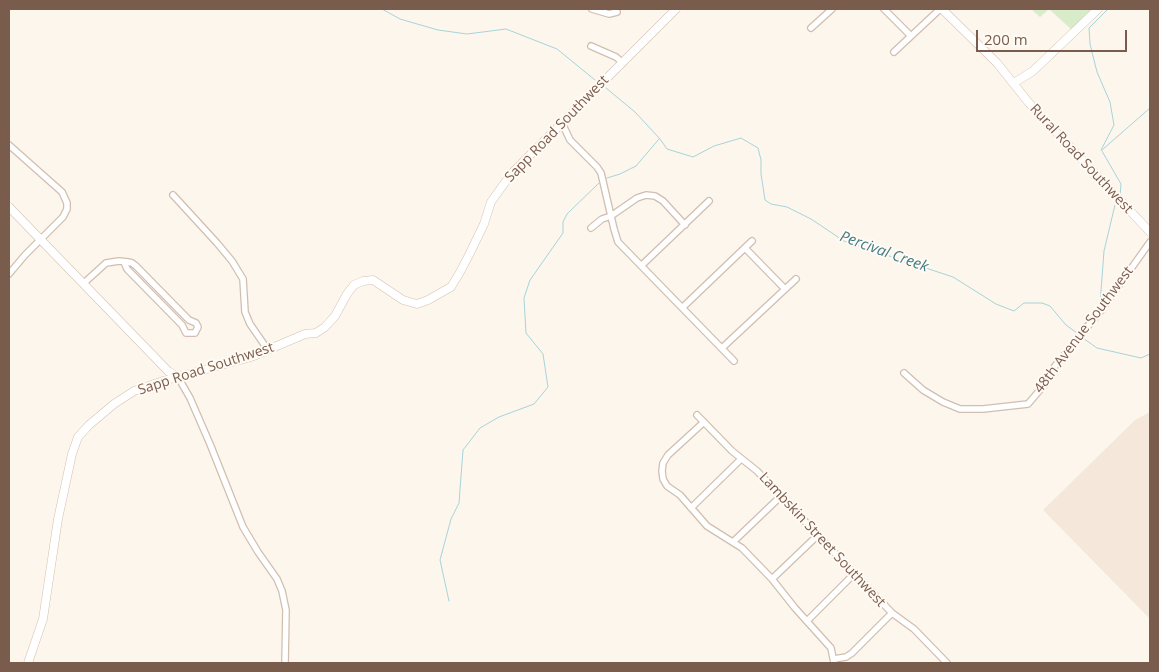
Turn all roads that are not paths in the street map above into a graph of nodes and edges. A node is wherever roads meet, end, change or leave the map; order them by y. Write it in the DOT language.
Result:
graph roads {
  1 [pos="592,9"];
  2 [pos="675,9"];
  3 [pos="832,9"];
  4 [pos="884,9"];
  5 [pos="941,9"];
  6 [pos="1098,9"];
  7 [pos="618,12"];
  8 [pos="812,28"];
  9 [pos="911,36"];
  10 [pos="591,46"];
  11 [pos="894,52"];
  12 [pos="622,63"];
  13 [pos="1014,83"];
  14 [pos="562,123"];
  15 [pos="9,145"];
  16 [pos="173,195"];
  17 [pos="710,201"];
  18 [pos="9,207"];
  19 [pos="612,216"];
  20 [pos="685,225"];
  21 [pos="591,228"];
  22 [pos="1150,232"];
  23 [pos="40,239"];
  24 [pos="752,241"];
  25 [pos="1150,242"];
  26 [pos="745,248"];
  27 [pos="124,262"];
  28 [pos="642,265"];
  29 [pos="9,274"];
  30 [pos="796,279"];
  31 [pos="84,283"];
  32 [pos="785,289"];
  33 [pos="683,307"];
  34 [pos="722,348"];
  35 [pos="268,350"];
  36 [pos="734,361"];
  37 [pos="904,373"];
  38 [pos="178,377"];
  39 [pos="698,415"];
  40 [pos="704,422"];
  41 [pos="741,459"];
  42 [pos="781,496"];
  43 [pos="691,508"];
  44 [pos="818,535"];
  45 [pos="733,542"];
  46 [pos="855,573"];
  47 [pos="772,579"];
  48 [pos="892,614"];
  49 [pos="807,621"];
  50 [pos="834,661"];
  51 [pos="28,663"];
  52 [pos="285,663"];
  53 [pos="947,663"];
  1 -- 7 [label="street"];
  2 -- 12 [label="street, Sapp Road Southwest"];
  3 -- 8 [label="street"];
  4 -- 9 [label="street"];
  5 -- 9 [label="street"];
  5 -- 13 [label="street"];
  6 -- 13 [label="street"];
  9 -- 11 [label="street"];
  10 -- 12 [label="street"];
  12 -- 14 [label="street, Sapp Road Southwest"];
  13 -- 22 [label="street, Rural Road Southwest"];
  14 -- 19 [label="street"];
  14 -- 35 [label="street, Sapp Road Southwest"];
  15 -- 23 [label="street"];
  16 -- 35 [label="street"];
  17 -- 20 [label="street"];
  18 -- 23 [label="street"];
  19 -- 20 [label="street"];
  19 -- 21 [label="street"];
  19 -- 28 [label="street"];
  20 -- 28 [label="street"];
  23 -- 29 [label="street"];
  23 -- 31 [label="street"];
  24 -- 26 [label="street"];
  25 -- 37 [label="street, 48th Avenue Southwest"];
  26 -- 32 [label="street"];
  26 -- 33 [label="street"];
  27 -- 27 [label="street"];
  27 -- 31 [label="street"];
  28 -- 33 [label="street"];
  30 -- 32 [label="street"];
  31 -- 38 [label="street"];
  32 -- 34 [label="street"];
  33 -- 34 [label="street"];
  34 -- 36 [label="street"];
  35 -- 38 [label="street, Sapp Road Southwest"];
  38 -- 51 [label="street, Sapp Road Southwest"];
  38 -- 52 [label="street"];
  39 -- 40 [label="street, Lambskin Street Southwest"];
  40 -- 41 [label="street, Lambskin Street Southwest"];
  40 -- 43 [label="street"];
  41 -- 42 [label="street, Lambskin Street Southwest"];
  41 -- 43 [label="street"];
  42 -- 44 [label="street, Lambskin Street Southwest"];
  42 -- 45 [label="street"];
  43 -- 45 [label="street"];
  44 -- 46 [label="street, Lambskin Street Southwest"];
  44 -- 47 [label="street"];
  45 -- 47 [label="street"];
  46 -- 48 [label="street, Lambskin Street Southwest"];
  46 -- 49 [label="street"];
  47 -- 49 [label="street"];
  48 -- 50 [label="street"];
  48 -- 53 [label="street, Lambskin Street Southwest"];
  49 -- 50 [label="street"];
}
